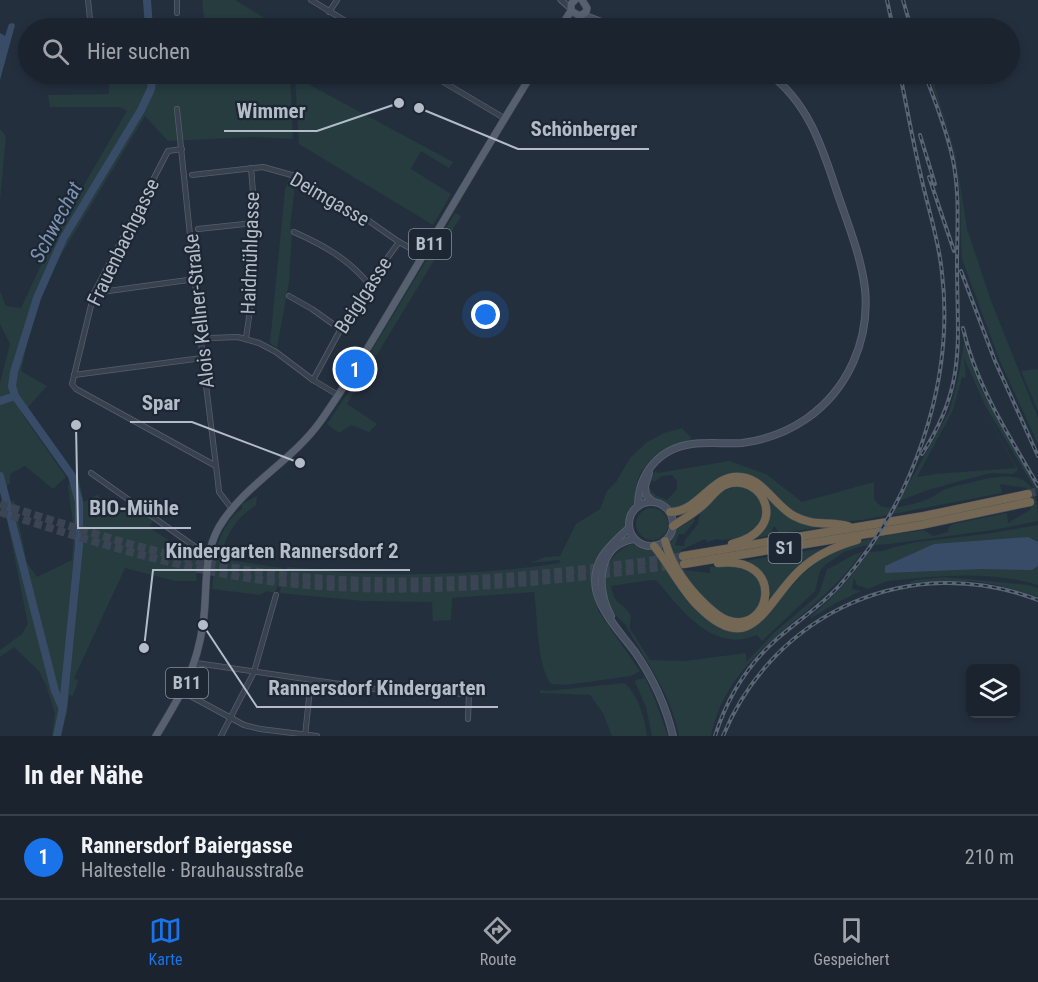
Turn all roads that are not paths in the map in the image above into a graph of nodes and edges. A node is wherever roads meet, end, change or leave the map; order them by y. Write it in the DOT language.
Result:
graph roads {
  1 [pos="88,0"];
  2 [pos="177,0"];
  3 [pos="311,0"];
  4 [pos="337,0"];
  5 [pos="561,0"];
  6 [pos="585,3"];
  7 [pos="574,7"];
  8 [pos="330,12"];
  9 [pos="177,13"];
  10 [pos="90,18"];
  11 [pos="340,18"];
  12 [pos="595,18"];
  13 [pos="601,18"];
  14 [pos="447,84"];
  15 [pos="526,84"];
  16 [pos="781,84"];
  17 [pos="177,109"];
  18 [pos="504,118"];
  19 [pos="182,149"];
  20 [pos="251,168"];
  21 [pos="192,175"];
  22 [pos="255,223"];
  23 [pos="198,229"];
  24 [pos="294,232"];
  25 [pos="399,242"];
  26 [pos="423,255"];
  27 [pos="195,279"];
  28 [pos="368,283"];
  29 [pos="94,293"];
  30 [pos="289,296"];
  31 [pos="340,329"];
  32 [pos="210,338"];
  33 [pos="246,338"];
  34 [pos="202,358"];
  35 [pos="74,375"];
  36 [pos="313,380"];
  37 [pos="338,395"];
  38 [pos="216,466"];
  39 [pos="651,466"];
  40 [pos="90,473"];
  41 [pos="653,502"];
  42 [pos="638,506"];
  43 [pos="232,509"];
  44 [pos="670,512"];
  45 [pos="673,526"];
  46 [pos="629,528"];
  47 [pos="856,528"];
  48 [pos="868,534"];
  49 [pos="634,539"];
  50 [pos="665,541"];
  51 [pos="654,546"];
  52 [pos="713,551"];
  53 [pos="208,556"];
  54 [pos="702,561"];
  55 [pos="276,595"];
  56 [pos="615,625"];
  57 [pos="196,663"];
  58 [pos="254,672"];
  59 [pos="311,680"];
  60 [pos="183,692"];
  61 [pos="230,718"];
  62 [pos="468,719"];
  63 [pos="306,735"];
  64 [pos="156,736"];
  65 [pos="221,736"];
  66 [pos="317,736"];
  67 [pos="673,736"];
  1 -- 10 [label="street"];
  2 -- 9 [label="street"];
  3 -- 8 [label="street"];
  4 -- 8 [label="street"];
  5 -- 7 [label="street"];
  6 -- 7 [label="main road"];
  6 -- 13 [label="main road"];
  7 -- 12 [label="main road"];
  8 -- 11 [label="street"];
  14 -- 18 [label="street"];
  15 -- 18 [label="main road, B11"];
  16 -- 39 [label="main road"];
  17 -- 19 [label="street, Alois Kellner-Straße"];
  18 -- 26 [label="main road, B11"];
  19 -- 27 [label="street, Alois Kellner-Straße"];
  19 -- 29 [label="street, Frauenbachgasse"];
  20 -- 21 [label="street, Deimgasse"];
  20 -- 22 [label="street, Haidmühlgasse"];
  20 -- 25 [label="street, Deimgasse"];
  22 -- 23 [label="street"];
  22 -- 33 [label="street, Haidmühlgasse"];
  24 -- 28 [label="street"];
  25 -- 26 [label="street, Deimgasse"];
  25 -- 28 [label="street, Beiglgasse"];
  26 -- 37 [label="main road, B11"];
  27 -- 29 [label="street"];
  27 -- 34 [label="street, Alois Kellner-Straße"];
  28 -- 31 [label="street, Beiglgasse"];
  29 -- 35 [label="street, Frauenbachgasse"];
  30 -- 31 [label="street"];
  31 -- 36 [label="street, Beiglgasse"];
  32 -- 33 [label="street"];
  33 -- 36 [label="street"];
  34 -- 35 [label="street"];
  34 -- 38 [label="street, Alois Kellner-Straße"];
  35 -- 38 [label="street, Frauenbachgasse"];
  36 -- 37 [label="street"];
  37 -- 43 [label="main road, B11"];
  38 -- 43 [label="street, Alois Kellner-Straße"];
  39 -- 41 [label="main road"];
  39 -- 42 [label="main road"];
  40 -- 53 [label="street"];
  41 -- 42 [label="main road"];
  41 -- 44 [label="main road"];
  42 -- 46 [label="main road"];
  43 -- 53 [label="main road, B11"];
  44 -- 45 [label="main road"];
  44 -- 47 [label="highway"];
  45 -- 50 [label="main road"];
  45 -- 52 [label="highway"];
  46 -- 49 [label="main road"];
  46 -- 56 [label="main road"];
  47 -- 48 [label="highway, S1"];
  47 -- 52 [label="highway, S1"];
  48 -- 51 [label="highway"];
  48 -- 54 [label="highway, S1"];
  49 -- 51 [label="main road"];
  49 -- 56 [label="main road"];
  50 -- 51 [label="main road"];
  50 -- 54 [label="highway"];
  52 -- 54 [label="highway, S1"];
  53 -- 57 [label="main road, B11"];
  55 -- 58 [label="street"];
  56 -- 67 [label="main road"];
  57 -- 58 [label="street"];
  57 -- 60 [label="main road, B11"];
  58 -- 59 [label="street"];
  58 -- 61 [label="street"];
  59 -- 62 [label="street"];
  59 -- 63 [label="street"];
  60 -- 61 [label="street"];
  60 -- 64 [label="main road, B11"];
  61 -- 63 [label="street"];
  61 -- 65 [label="street"];
  63 -- 66 [label="street"];
}
